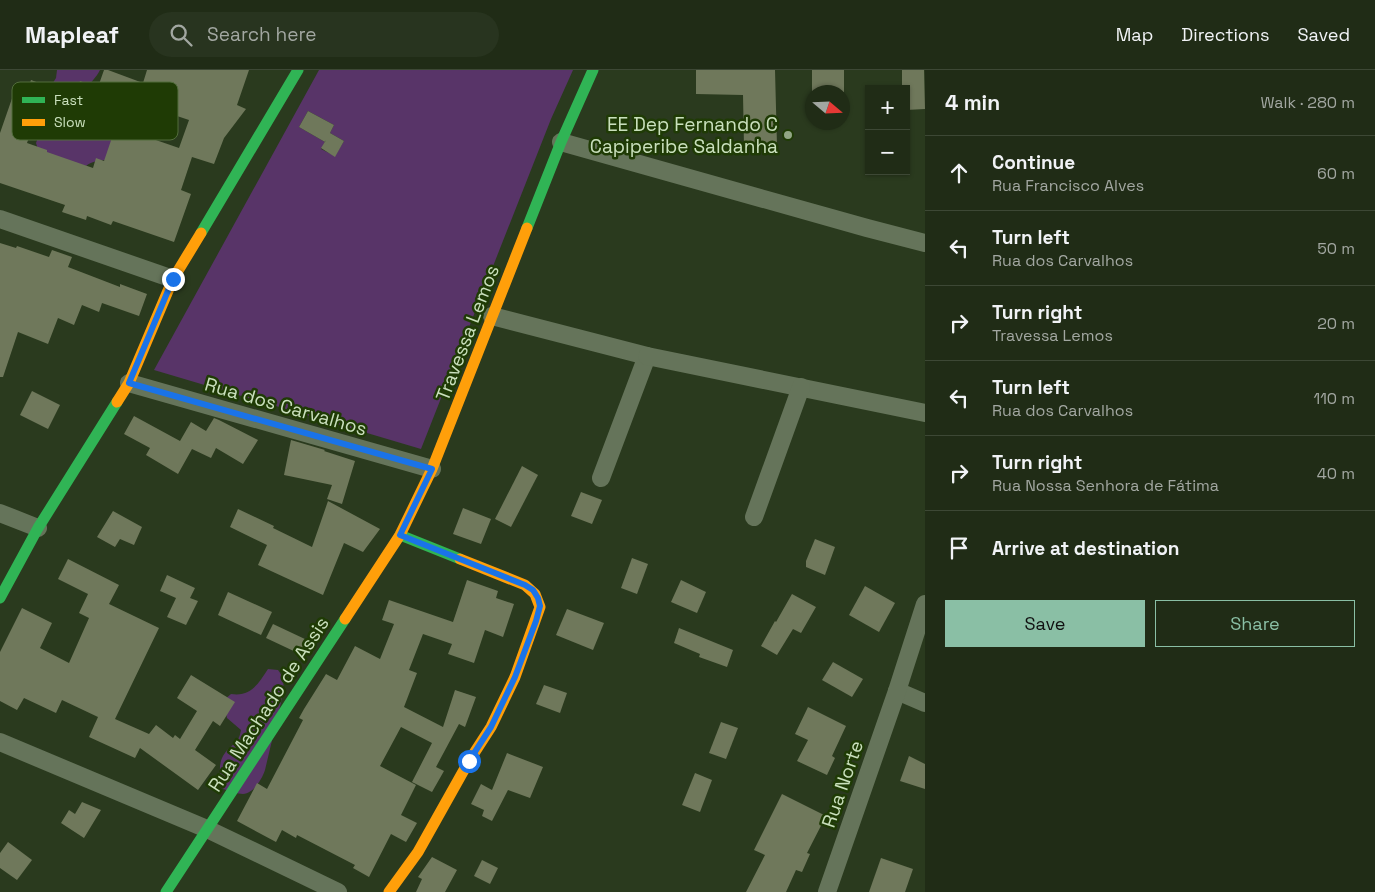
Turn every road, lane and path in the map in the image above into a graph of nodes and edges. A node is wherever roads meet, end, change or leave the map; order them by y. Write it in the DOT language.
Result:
graph roads {
  1 [pos="298,70"];
  2 [pos="593,70"];
  3 [pos="560,142"];
  4 [pos="0,219"];
  5 [pos="925,243"];
  6 [pos="173,279"];
  7 [pos="492,316"];
  8 [pos="647,356"];
  9 [pos="129,383"];
  10 [pos="801,387"];
  11 [pos="925,413"];
  12 [pos="432,469"];
  13 [pos="601,478"];
  14 [pos="0,513"];
  15 [pos="754,517"];
  16 [pos="38,528"];
  17 [pos="400,535"];
  18 [pos="0,598"];
  19 [pos="925,604"];
  20 [pos="897,691"];
  21 [pos="925,703"];
  22 [pos="0,743"];
  23 [pos="208,829"];
  24 [pos="166,892"];
  25 [pos="338,892"];
  26 [pos="389,892"];
  27 [pos="827,892"];
  1 -- 6 [label="street"];
  2 -- 3 [label="street, Travessa Lemos"];
  3 -- 5 [label="street"];
  3 -- 7 [label="street, Travessa Lemos"];
  4 -- 6 [label="street"];
  6 -- 9 [label="street"];
  7 -- 8 [label="street"];
  7 -- 12 [label="street, Travessa Lemos"];
  8 -- 10 [label="street"];
  8 -- 13 [label="street"];
  9 -- 12 [label="street, Rua dos Carvalhos"];
  9 -- 16 [label="street"];
  10 -- 11 [label="street"];
  10 -- 15 [label="street"];
  12 -- 17 [label="street, Travessa Lemos"];
  14 -- 16 [label="street"];
  16 -- 18 [label="street"];
  17 -- 23 [label="street, Rua Machado de Assis"];
  17 -- 26 [label="street"];
  19 -- 20 [label="street, Rua Norte"];
  20 -- 21 [label="street"];
  20 -- 27 [label="street, Rua Norte"];
  22 -- 23 [label="street"];
  23 -- 24 [label="street, Rua Machado de Assis"];
  23 -- 25 [label="street"];
}
